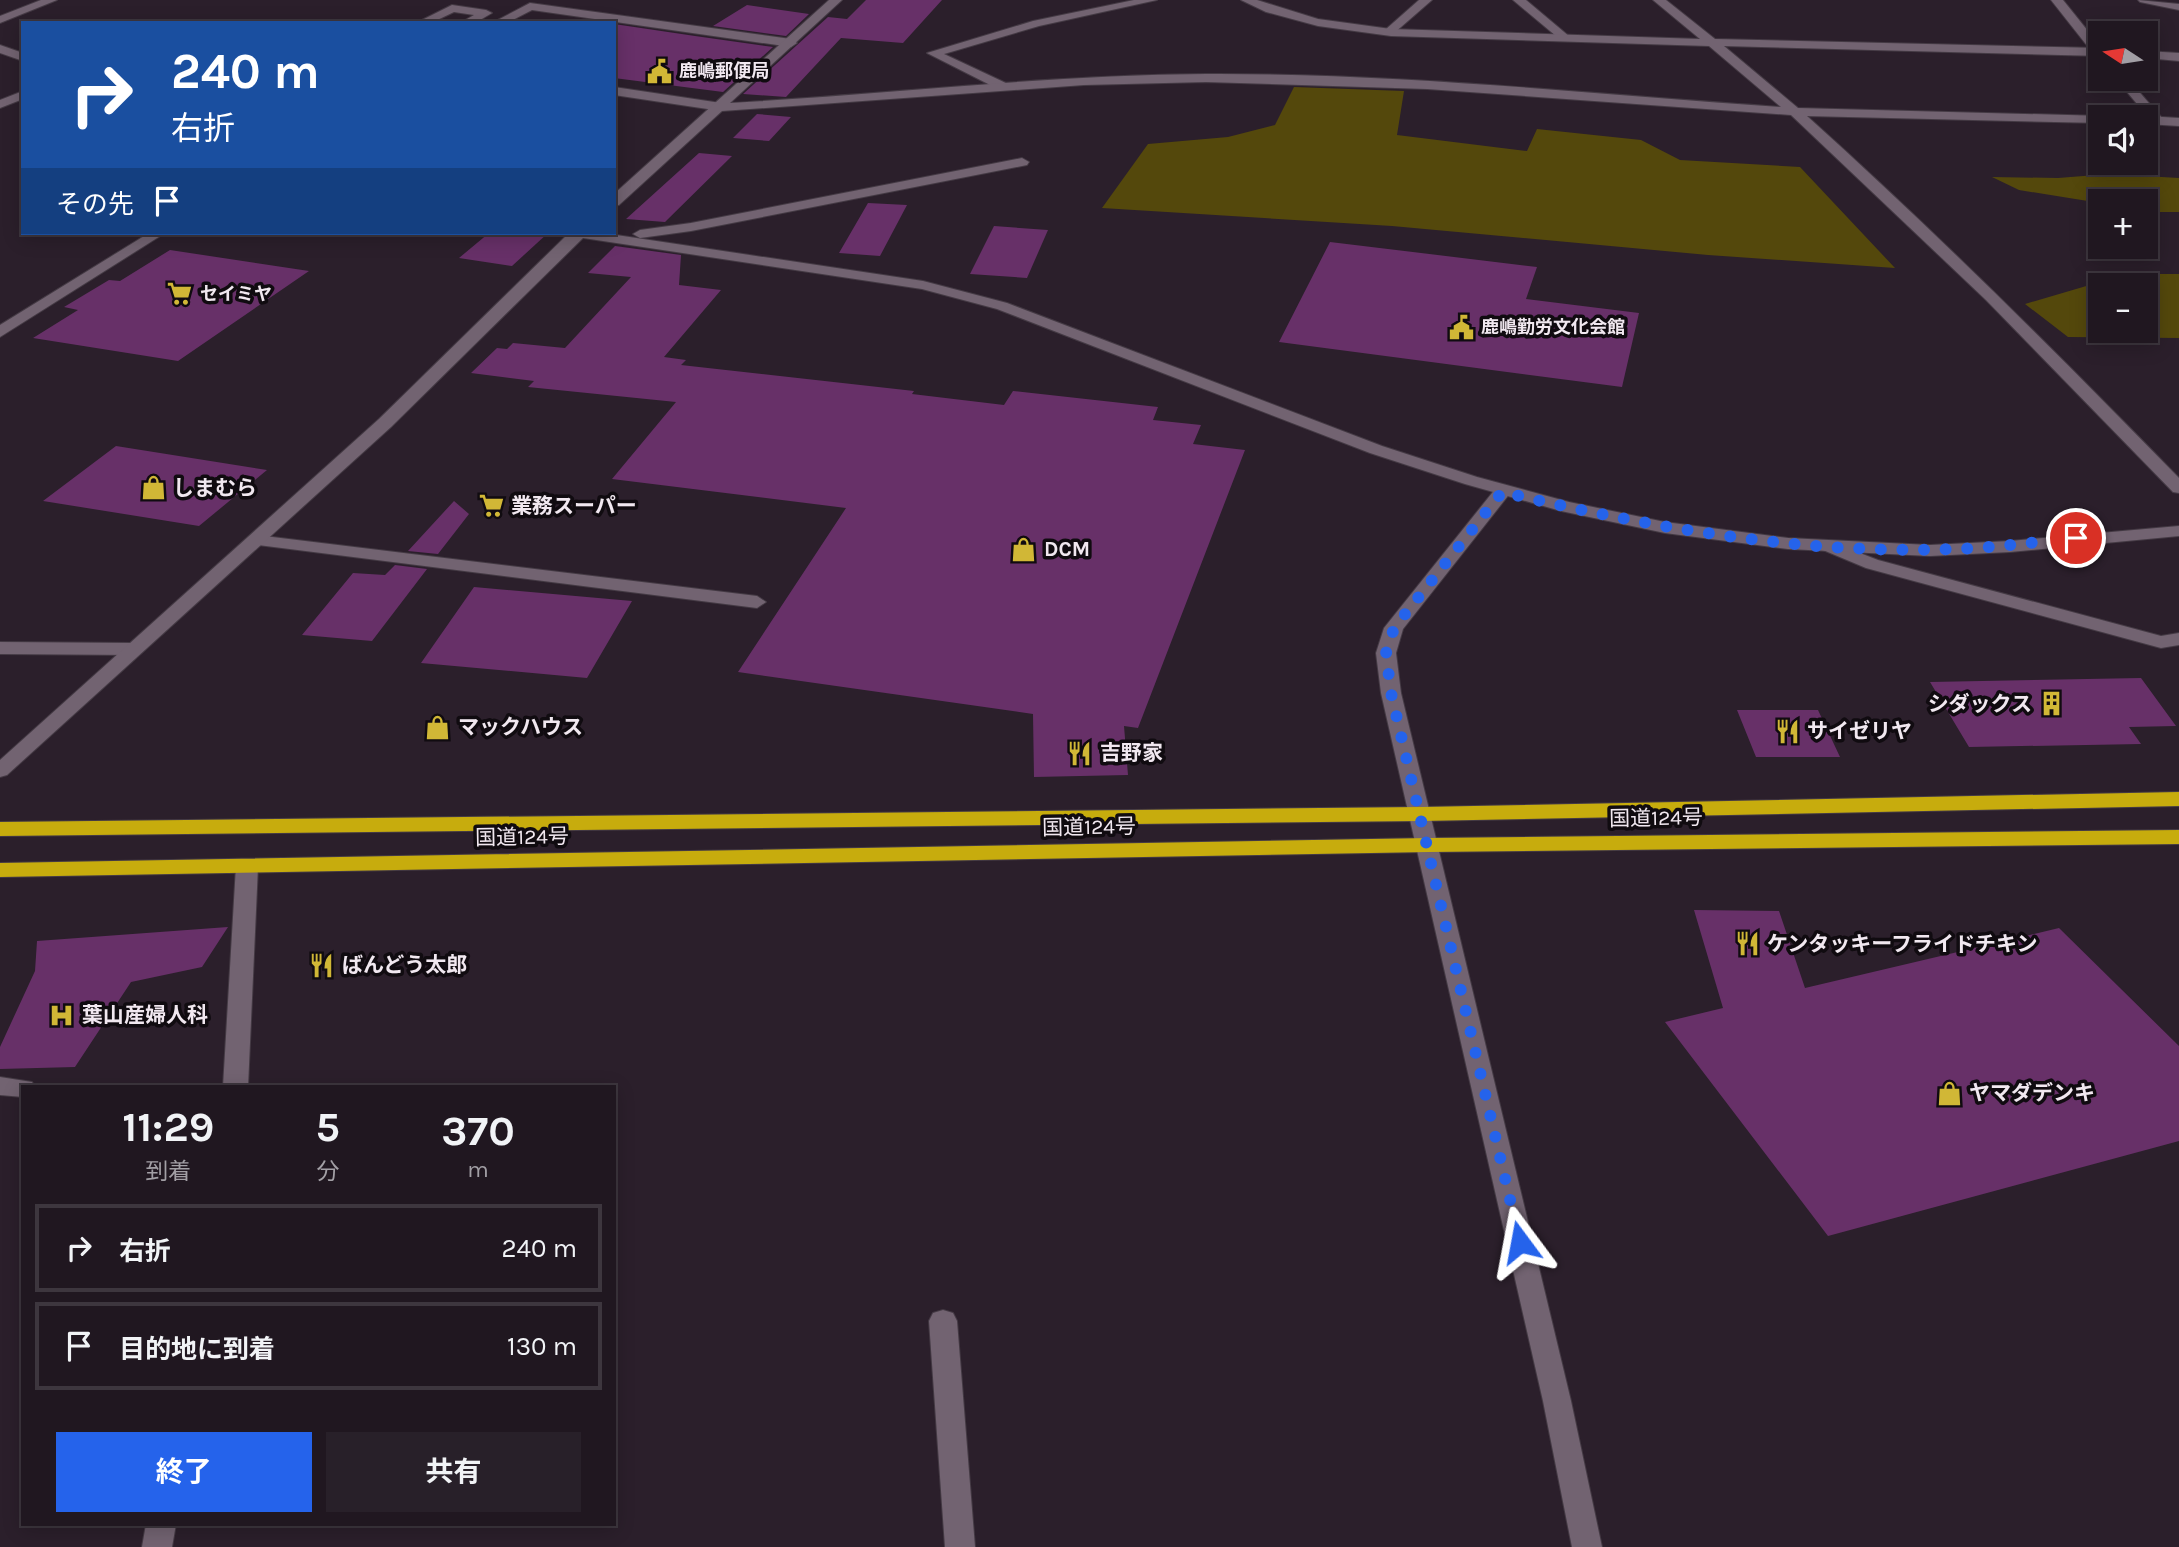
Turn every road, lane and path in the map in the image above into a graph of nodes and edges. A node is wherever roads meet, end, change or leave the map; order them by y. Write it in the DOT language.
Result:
graph roads {
  1 [pos="51,0"];
  2 [pos="836,0"];
  3 [pos="1151,0"];
  4 [pos="1247,0"];
  5 [pos="1426,0"];
  6 [pos="1518,0"];
  7 [pos="1659,0"];
  8 [pos="2057,0"];
  9 [pos="2144,0"];
  10 [pos="2179,7"];
  11 [pos="0,20"];
  12 [pos="426,21"];
  13 [pos="470,21"];
  14 [pos="502,21"];
  15 [pos="1389,32"];
  16 [pos="2088,38"];
  17 [pos="1566,39"];
  18 [pos="1713,42"];
  19 [pos="791,43"];
  20 [pos="0,48"];
  21 [pos="2088,52"];
  22 [pos="21,56"];
  23 [pos="2158,56"];
  24 [pos="2179,57"];
  25 [pos="1004,87"];
  26 [pos="616,91"];
  27 [pos="21,96"];
  28 [pos="0,104"];
  29 [pos="720,107"];
  30 [pos="1798,113"];
  31 [pos="2088,119"];
  32 [pos="2158,120"];
  33 [pos="2179,121"];
  34 [pos="1022,162"];
  35 [pos="616,200"];
  36 [pos="640,234"];
  37 [pos="155,235"];
  38 [pos="576,235"];
  39 [pos="591,235"];
  40 [pos="0,332"];
  41 [pos="2179,488"];
  42 [pos="1502,492"];
  43 [pos="2179,531"];
  44 [pos="256,540"];
  45 [pos="1829,546"];
  46 [pos="757,602"];
  47 [pos="2179,639"];
  48 [pos="0,648"];
  49 [pos="135,649"];
  50 [pos="0,771"];
  51 [pos="2179,799"];
  52 [pos="1421,814"];
  53 [pos="0,829"];
  54 [pos="2179,837"];
  55 [pos="1429,845"];
  56 [pos="247,866"];
  57 [pos="0,870"];
  58 [pos="234,1085"];
  59 [pos="0,1086"];
  60 [pos="21,1088"];
  61 [pos="943,1321"];
  62 [pos="161,1526"];
  63 [pos="157,1547"];
  64 [pos="960,1547"];
  65 [pos="1587,1547"];
  1 -- 11 [label="street"];
  2 -- 19 [label="street"];
  3 -- 25 [label="street"];
  4 -- 15 [label="street"];
  5 -- 15 [label="street"];
  6 -- 17 [label="street"];
  7 -- 18 [label="street"];
  8 -- 16 [label="street"];
  9 -- 10 [label="street"];
  12 -- 13 [label="street"];
  14 -- 19 [label="street"];
  15 -- 17 [label="street"];
  17 -- 18 [label="street"];
  18 -- 21 [label="street"];
  18 -- 30 [label="street"];
  19 -- 29 [label="street"];
  20 -- 22 [label="street"];
  23 -- 24 [label="street"];
  25 -- 29 [label="street"];
  25 -- 30 [label="street"];
  26 -- 29 [label="street"];
  27 -- 28 [label="street"];
  29 -- 35 [label="street"];
  30 -- 31 [label="street"];
  30 -- 41 [label="street"];
  32 -- 33 [label="street"];
  34 -- 36 [label="street"];
  37 -- 40 [label="street"];
  38 -- 44 [label="street"];
  39 -- 42 [label="street"];
  42 -- 45 [label="street"];
  42 -- 52 [label="street"];
  43 -- 45 [label="street"];
  44 -- 46 [label="street"];
  44 -- 49 [label="street"];
  45 -- 47 [label="street"];
  48 -- 49 [label="street"];
  49 -- 50 [label="street"];
  51 -- 52 [label="highway, 国道124号"];
  52 -- 53 [label="highway, 国道124号"];
  52 -- 55 [label="street"];
  54 -- 55 [label="highway, 国道124号"];
  55 -- 56 [label="highway, 国道124号"];
  55 -- 65 [label="street"];
  56 -- 57 [label="highway, 国道124号"];
  56 -- 58 [label="street"];
  59 -- 60 [label="street"];
  61 -- 64 [label="street"];
  62 -- 63 [label="street"];
}
